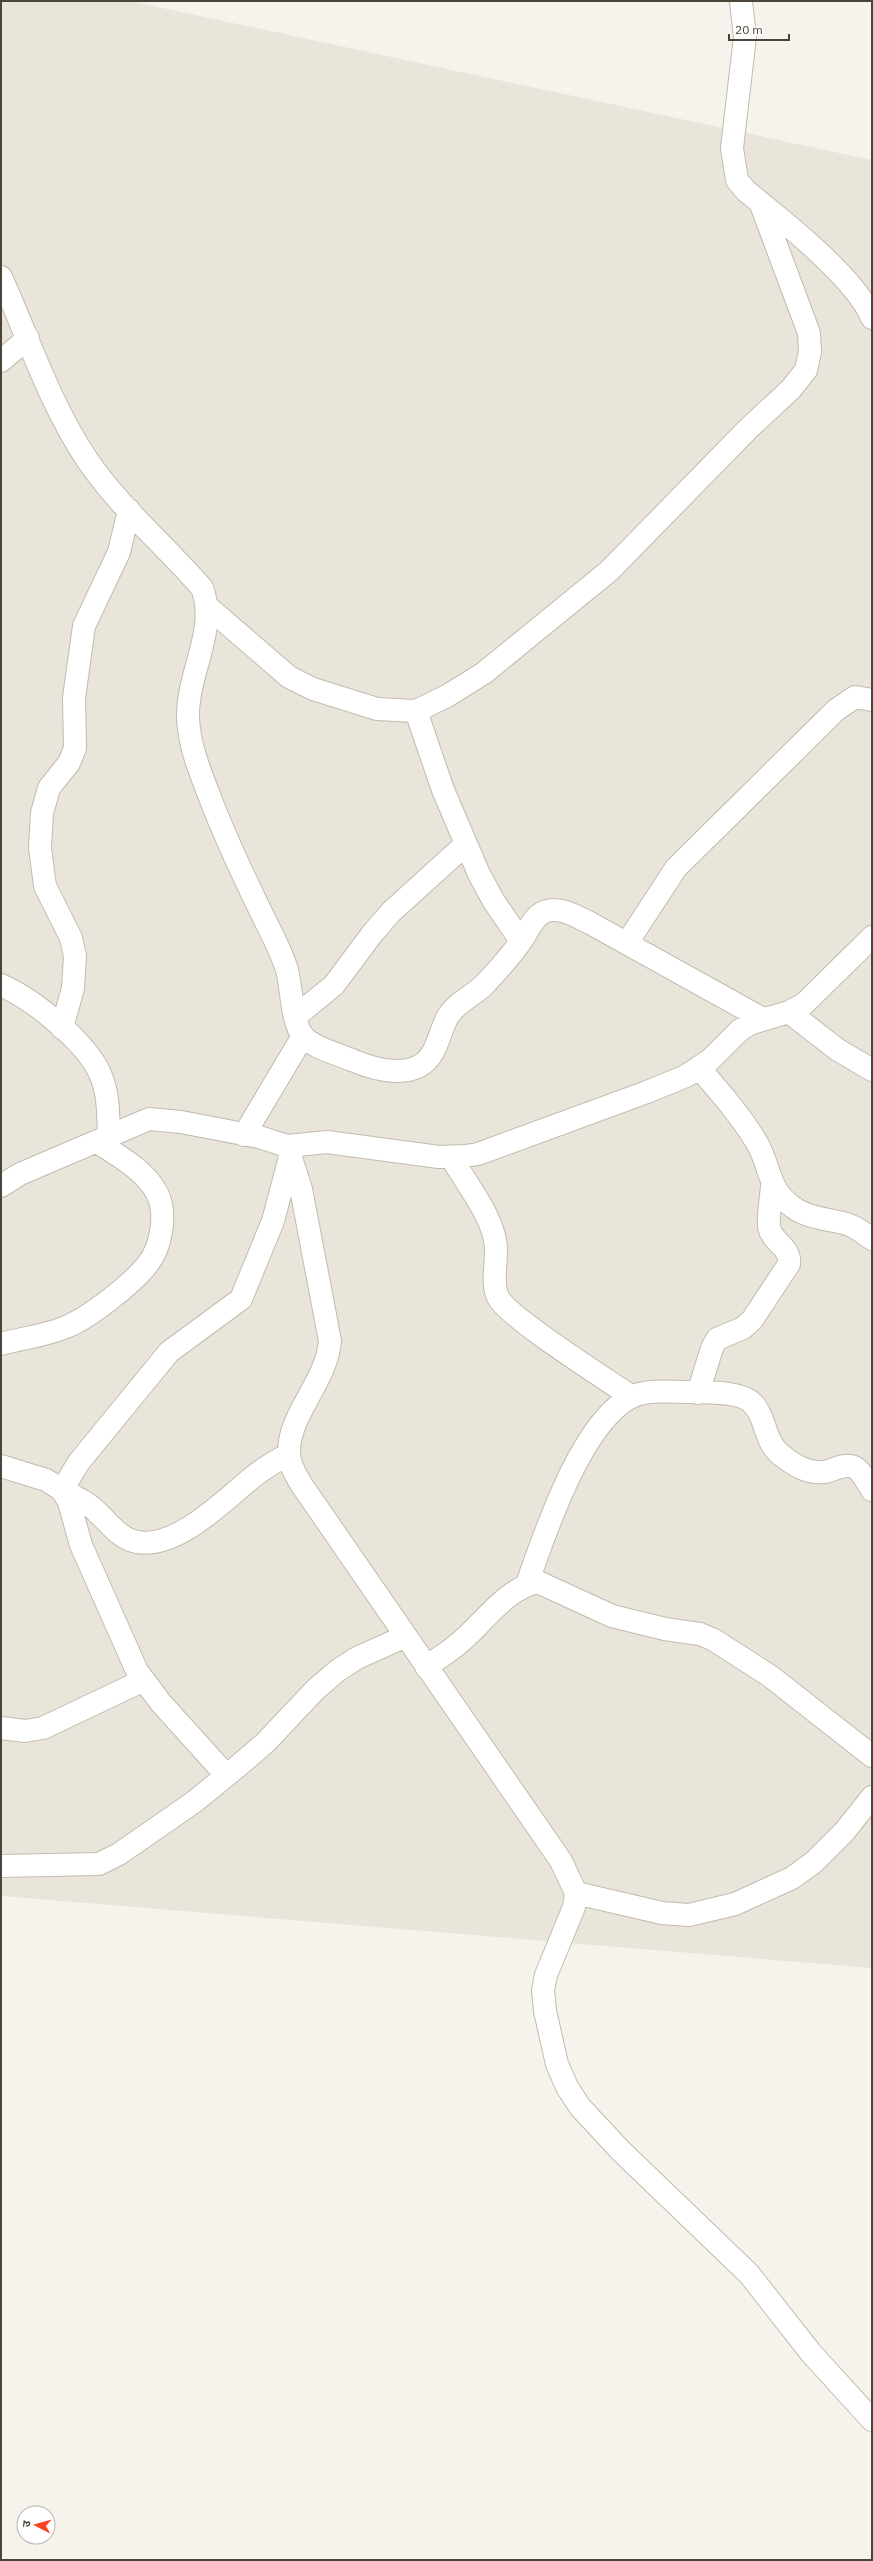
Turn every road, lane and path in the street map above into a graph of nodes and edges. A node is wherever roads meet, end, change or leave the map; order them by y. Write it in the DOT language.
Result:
graph roads {
  1 [pos="741,1"];
  2 [pos="760,202"];
  3 [pos="1,277"];
  4 [pos="872,318"];
  5 [pos="28,338"];
  6 [pos="1,361"];
  7 [pos="129,510"];
  8 [pos="208,607"];
  9 [pos="872,700"];
  10 [pos="416,711"];
  11 [pos="466,844"];
  12 [pos="872,937"];
  13 [pos="522,941"];
  14 [pos="627,943"];
  15 [pos="1,985"];
  16 [pos="789,1012"];
  17 [pos="763,1019"];
  18 [pos="299,1027"];
  19 [pos="62,1028"];
  20 [pos="699,1068"];
  21 [pos="872,1070"];
  22 [pos="244,1135"];
  23 [pos="103,1139"];
  24 [pos="289,1151"];
  25 [pos="451,1157"];
  26 [pos="1,1186"];
  27 [pos="772,1186"];
  28 [pos="872,1239"];
  29 [pos="1,1344"];
  30 [pos="698,1393"];
  31 [pos="632,1397"];
  32 [pos="289,1454"];
  33 [pos="1,1466"];
  34 [pos="62,1490"];
  35 [pos="872,1490"];
  36 [pos="527,1584"];
  37 [pos="406,1636"];
  38 [pos="426,1666"];
  39 [pos="144,1680"];
  40 [pos="1,1728"];
  41 [pos="872,1756"];
  42 [pos="226,1775"];
  43 [pos="872,1797"];
  44 [pos="1,1866"];
  45 [pos="576,1893"];
  46 [pos="872,2420"];
  1 -- 2 [label="street"];
  2 -- 4 [label="street"];
  2 -- 10 [label="street"];
  3 -- 5 [label="street"];
  5 -- 6 [label="street"];
  5 -- 7 [label="street"];
  7 -- 8 [label="street"];
  7 -- 19 [label="street"];
  8 -- 10 [label="street"];
  8 -- 18 [label="street"];
  9 -- 14 [label="street"];
  10 -- 11 [label="street"];
  11 -- 13 [label="street"];
  11 -- 18 [label="street"];
  12 -- 16 [label="street"];
  13 -- 14 [label="street"];
  13 -- 18 [label="street"];
  14 -- 17 [label="street"];
  15 -- 19 [label="street"];
  16 -- 17 [label="street"];
  16 -- 21 [label="street"];
  17 -- 20 [label="street"];
  18 -- 22 [label="street"];
  19 -- 23 [label="street"];
  20 -- 25 [label="street"];
  20 -- 27 [label="street"];
  22 -- 23 [label="street"];
  22 -- 24 [label="street"];
  23 -- 26 [label="street"];
  23 -- 29 [label="street"];
  24 -- 25 [label="street"];
  24 -- 32 [label="street"];
  24 -- 34 [label="street"];
  25 -- 31 [label="street"];
  27 -- 28 [label="street"];
  27 -- 30 [label="street"];
  30 -- 31 [label="street"];
  30 -- 35 [label="street"];
  31 -- 36 [label="street"];
  32 -- 34 [label="street"];
  32 -- 37 [label="street"];
  33 -- 34 [label="street"];
  34 -- 39 [label="street"];
  36 -- 38 [label="street"];
  36 -- 41 [label="street"];
  37 -- 38 [label="street"];
  37 -- 42 [label="street"];
  38 -- 45 [label="street"];
  39 -- 40 [label="street"];
  39 -- 42 [label="street"];
  42 -- 44 [label="street"];
  43 -- 45 [label="street"];
  45 -- 46 [label="street"];
}
